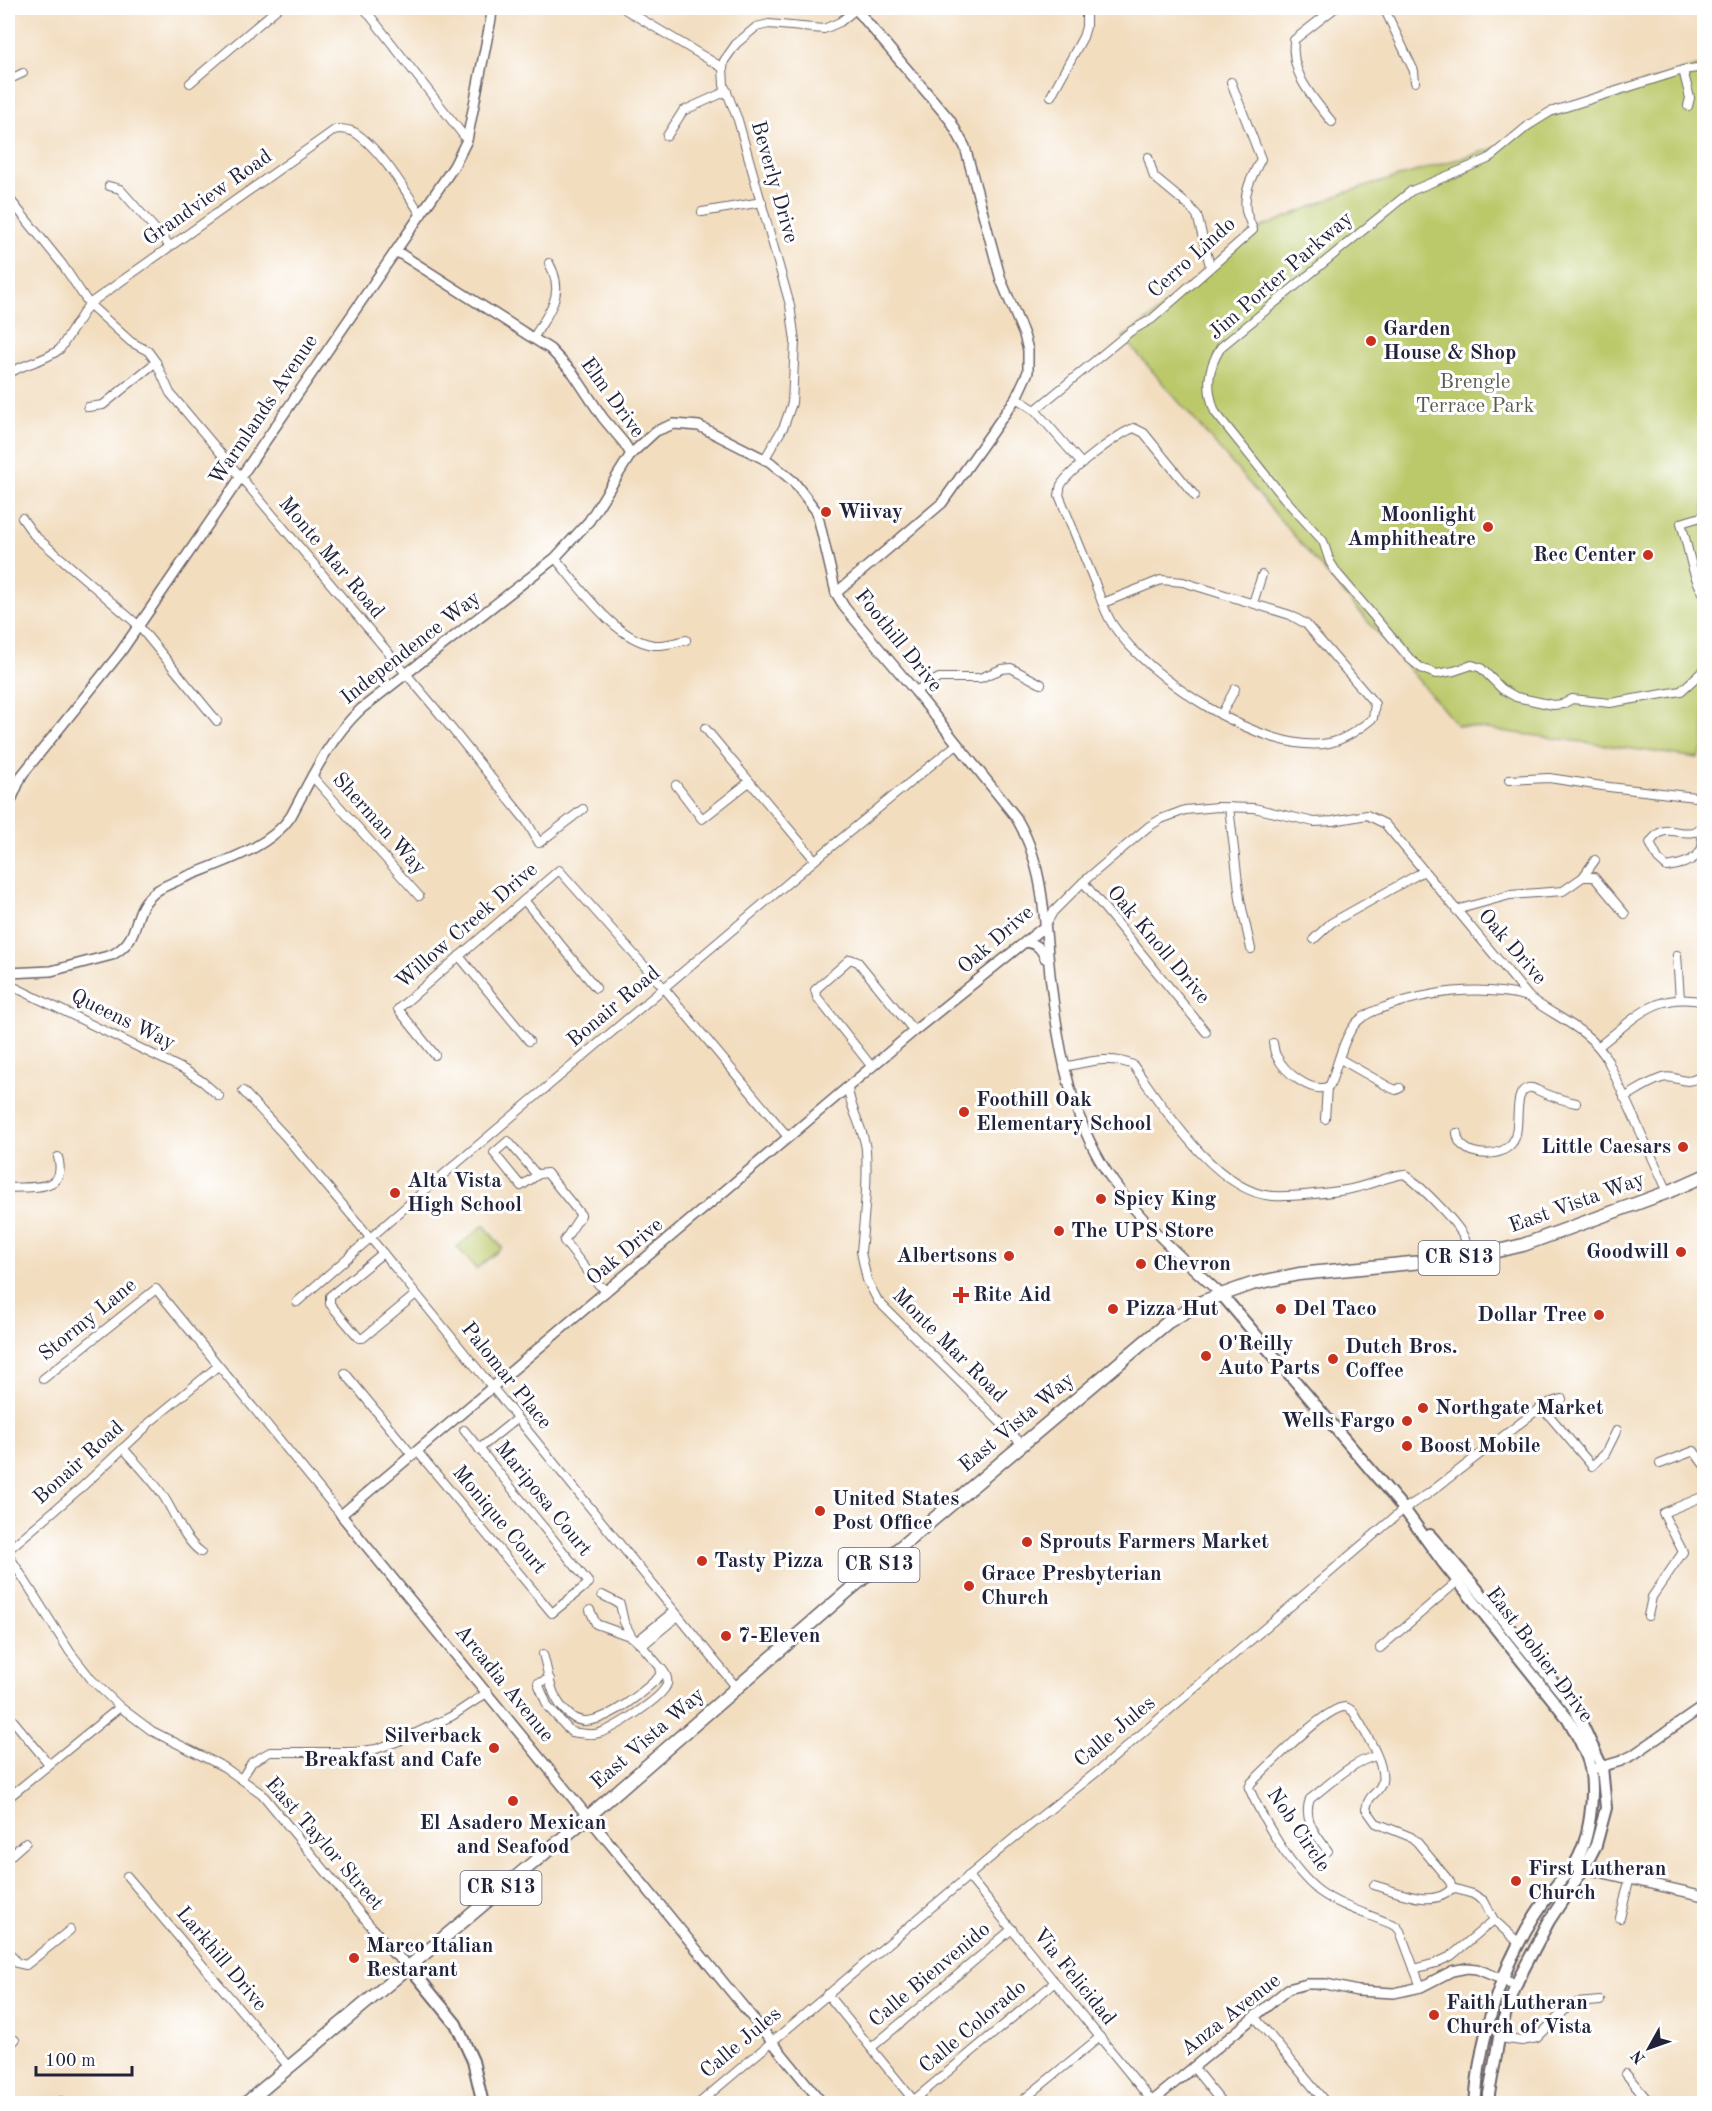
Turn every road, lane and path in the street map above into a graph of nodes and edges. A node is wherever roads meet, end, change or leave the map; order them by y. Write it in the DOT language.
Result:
graph roads {
  1 [pos="278,8"];
  2 [pos="364,8"];
  3 [pos="492,8"];
  4 [pos="1086,8"];
  5 [pos="1335,8"];
  6 [pos="1384,8"];
  7 [pos="860,9"];
  8 [pos="626,10"];
  9 [pos="1704,67"];
  10 [pos="723,68"];
  11 [pos="1683,70"];
  12 [pos="23,74"];
  13 [pos="8,80"];
  14 [pos="1231,82"];
  15 [pos="1415,82"];
  16 [pos="190,83"];
  17 [pos="727,91"];
  18 [pos="1050,96"];
  19 [pos="1688,106"];
  20 [pos="1332,122"];
  21 [pos="667,136"];
  22 [pos="467,140"];
  23 [pos="1148,157"];
  24 [pos="109,186"];
  25 [pos="8,197"];
  26 [pos="762,202"];
  27 [pos="702,212"];
  28 [pos="421,215"];
  29 [pos="170,246"];
  30 [pos="396,251"];
  31 [pos="549,263"];
  32 [pos="1210,266"];
  33 [pos="89,304"];
  34 [pos="534,337"];
  35 [pos="156,362"];
  36 [pos="8,374"];
  37 [pos="1016,398"];
  38 [pos="88,407"];
  39 [pos="1035,410"];
  40 [pos="631,454"];
  41 [pos="764,460"];
  42 [pos="1082,464"];
  43 [pos="240,477"];
  44 [pos="1195,496"];
  45 [pos="1704,516"];
  46 [pos="22,518"];
  47 [pos="555,558"];
  48 [pos="1262,575"];
  49 [pos="836,593"];
  50 [pos="1704,594"];
  51 [pos="1103,603"];
  52 [pos="1253,603"];
  53 [pos="138,625"];
  54 [pos="686,640"];
  55 [pos="1704,670"];
  56 [pos="405,675"];
  57 [pos="1041,684"];
  58 [pos="1235,689"];
  59 [pos="915,690"];
  60 [pos="1221,715"];
  61 [pos="217,721"];
  62 [pos="705,728"];
  63 [pos="957,744"];
  64 [pos="312,776"];
  65 [pos="1509,780"];
  66 [pos="749,782"];
  67 [pos="676,785"];
  68 [pos="11,792"];
  69 [pos="1704,798"];
  70 [pos="8,807"];
  71 [pos="1229,807"];
  72 [pos="583,809"];
  73 [pos="1704,822"];
  74 [pos="1699,829"];
  75 [pos="815,860"];
  76 [pos="1595,860"];
  77 [pos="1424,871"];
  78 [pos="1583,877"];
  79 [pos="1083,882"];
  80 [pos="419,896"];
  81 [pos="524,900"];
  82 [pos="1456,910"];
  83 [pos="1625,914"];
  84 [pos="1045,927"];
  85 [pos="1314,939"];
  86 [pos="1026,942"];
  87 [pos="1251,949"];
  88 [pos="1677,955"];
  89 [pos="459,956"];
  90 [pos="1050,969"];
  91 [pos="8,973"];
  92 [pos="8,984"];
  93 [pos="597,988"];
  94 [pos="664,988"];
  95 [pos="1530,998"];
  96 [pos="1680,999"];
  97 [pos="1704,1002"];
  98 [pos="914,1031"];
  99 [pos="1206,1032"];
  100 [pos="530,1041"];
  101 [pos="1272,1043"];
  102 [pos="1599,1046"];
  103 [pos="435,1055"];
  104 [pos="1340,1059"];
  105 [pos="872,1066"];
  106 [pos="1064,1067"];
  107 [pos="1702,1075"];
  108 [pos="848,1088"];
  109 [pos="1327,1088"];
  110 [pos="1400,1088"];
  111 [pos="243,1091"];
  112 [pos="219,1096"];
  113 [pos="1624,1098"];
  114 [pos="1576,1103"];
  115 [pos="1325,1119"];
  116 [pos="1456,1133"];
  117 [pos="788,1137"];
  118 [pos="58,1158"];
  119 [pos="537,1175"];
  120 [pos="1704,1176"];
  121 [pos="8,1188"];
  122 [pos="1668,1192"];
  123 [pos="371,1240"];
  124 [pos="383,1253"];
  125 [pos="1465,1258"];
  126 [pos="156,1289"];
  127 [pos="607,1291"];
  128 [pos="416,1294"];
  129 [pos="1222,1295"];
  130 [pos="297,1302"];
  131 [pos="218,1366"];
  132 [pos="345,1373"];
  133 [pos="43,1379"];
  134 [pos="491,1388"];
  135 [pos="1562,1399"];
  136 [pos="1541,1406"];
  137 [pos="516,1419"];
  138 [pos="464,1430"];
  139 [pos="1617,1430"];
  140 [pos="1022,1444"];
  141 [pos="123,1448"];
  142 [pos="479,1449"];
  143 [pos="414,1453"];
  144 [pos="1660,1464"];
  145 [pos="1704,1465"];
  146 [pos="1704,1496"];
  147 [pos="1404,1509"];
  148 [pos="341,1515"];
  149 [pos="8,1552"];
  150 [pos="201,1552"];
  151 [pos="1458,1581"];
  152 [pos="602,1595"];
  153 [pos="590,1610"];
  154 [pos="552,1612"];
  155 [pos="676,1613"];
  156 [pos="1648,1616"];
  157 [pos="637,1641"];
  158 [pos="1380,1648"];
  159 [pos="543,1654"];
  160 [pos="661,1668"];
  161 [pos="550,1679"];
  162 [pos="737,1688"];
  163 [pos="488,1692"];
  164 [pos="1704,1706"];
  165 [pos="120,1707"];
  166 [pos="11,1718"];
  167 [pos="1377,1756"];
  168 [pos="49,1764"];
  169 [pos="1602,1767"];
  170 [pos="1590,1770"];
  171 [pos="242,1778"];
  172 [pos="8,1798"];
  173 [pos="589,1816"];
  174 [pos="27,1842"];
  175 [pos="1329,1851"];
  176 [pos="8,1858"];
  177 [pos="1579,1867"];
  178 [pos="127,1876"];
  179 [pos="968,1876"];
  180 [pos="1630,1877"];
  181 [pos="1374,1885"];
  182 [pos="1452,1888"];
  183 [pos="1704,1896"];
  184 [pos="1620,1917"];
  185 [pos="1494,1920"];
  186 [pos="374,1929"];
  187 [pos="1012,1929"];
  188 [pos="70,1930"];
  189 [pos="1519,1943"];
  190 [pos="8,1951"];
  191 [pos="408,1965"];
  192 [pos="1414,1969"];
  193 [pos="1502,1980"];
  194 [pos="1055,1982"];
  195 [pos="1516,1985"];
  196 [pos="1420,1987"];
  197 [pos="827,1994"];
  198 [pos="1600,2001"];
  199 [pos="1254,2016"];
  200 [pos="1100,2037"];
  201 [pos="1499,2038"];
  202 [pos="15,2040"];
  203 [pos="772,2040"];
  204 [pos="8,2046"];
  205 [pos="871,2048"];
  206 [pos="288,2066"];
  207 [pos="1193,2067"];
  208 [pos="1626,2074"];
  209 [pos="915,2102"];
  210 [pos="1151,2102"];
  211 [pos="245,2103"];
  212 [pos="483,2103"];
  213 [pos="698,2103"];
  214 [pos="824,2103"];
  215 [pos="1018,2103"];
  216 [pos="1223,2103"];
  217 [pos="1327,2103"];
  218 [pos="1475,2103"];
  219 [pos="1489,2103"];
  220 [pos="1651,2103"];
  1 -- 16 [label="street"];
  2 -- 22 [label="street"];
  3 -- 22 [label="street, Warmlands Avenue"];
  4 -- 18 [label="street"];
  5 -- 20 [label="street"];
  6 -- 15 [label="street"];
  7 -- 10 [label="street"];
  7 -- 37 [label="street, Foothill Drive"];
  8 -- 10 [label="street"];
  9 -- 11 [label="street, Jim Porter Parkway"];
  10 -- 17 [label="street, Beverly Drive"];
  11 -- 19 [label="street"];
  11 -- 55 [label="street, Jim Porter Parkway"];
  12 -- 13 [label="street"];
  14 -- 32 [label="street, Cerro Lindo"];
  17 -- 21 [label="street"];
  17 -- 26 [label="street, Beverly Drive"];
  22 -- 28 [label="street, Warmlands Avenue"];
  23 -- 32 [label="street"];
  24 -- 29 [label="street"];
  25 -- 33 [label="street, Monte Mar Road"];
  26 -- 27 [label="street"];
  26 -- 41 [label="street, Beverly Drive"];
  28 -- 29 [label="street, Grandview Road"];
  28 -- 30 [label="street, Warmlands Avenue"];
  29 -- 33 [label="street, Grandview Road"];
  30 -- 34 [label="street, Elm Drive"];
  30 -- 43 [label="street, Warmlands Avenue"];
  31 -- 34 [label="street"];
  32 -- 39 [label="street, Cerro Lindo"];
  33 -- 35 [label="street, Monte Mar Road"];
  33 -- 36 [label="street, Grandview Road"];
  34 -- 40 [label="street, Elm Drive"];
  35 -- 38 [label="street"];
  35 -- 43 [label="street, Monte Mar Road"];
  37 -- 39 [label="street"];
  37 -- 49 [label="street, Foothill Drive"];
  39 -- 42 [label="street"];
  40 -- 41 [label="street, Elm Drive"];
  40 -- 47 [label="street, Independence Way"];
  41 -- 49 [label="street, Elm Drive"];
  42 -- 44 [label="street"];
  42 -- 51 [label="street"];
  43 -- 53 [label="street, Warmlands Avenue"];
  43 -- 56 [label="street, Monte Mar Road"];
  45 -- 50 [label="street"];
  46 -- 53 [label="street"];
  47 -- 54 [label="street"];
  47 -- 56 [label="street, Independence Way"];
  48 -- 52 [label="street"];
  49 -- 59 [label="street, Foothill Drive"];
  51 -- 52 [label="street"];
  51 -- 60 [label="street"];
  52 -- 60 [label="street"];
  53 -- 61 [label="street"];
  53 -- 68 [label="street, Warmlands Avenue"];
  56 -- 64 [label="street, Independence Way"];
  56 -- 72 [label="street, Monte Mar Road"];
  57 -- 59 [label="street"];
  58 -- 60 [label="street"];
  59 -- 63 [label="street, Foothill Drive"];
  62 -- 66 [label="street"];
  63 -- 75 [label="street, Bonair Road"];
  63 -- 84 [label="street, Foothill Drive"];
  64 -- 80 [label="street, Sherman Way"];
  64 -- 91 [label="street, Independence Way"];
  65 -- 69 [label="street"];
  66 -- 67 [label="street"];
  66 -- 75 [label="street"];
  68 -- 70 [label="street, Warmlands Avenue"];
  71 -- 77 [label="street, Oak Drive"];
  71 -- 79 [label="street, Oak Drive"];
  71 -- 87 [label="street"];
  73 -- 74 [label="street"];
  74 -- 74 [label="street"];
  75 -- 94 [label="street, Bonair Road"];
  76 -- 78 [label="street"];
  77 -- 82 [label="street, Oak Drive"];
  77 -- 85 [label="street"];
  78 -- 82 [label="street"];
  78 -- 83 [label="street"];
  79 -- 84 [label="street, Oak Drive"];
  79 -- 99 [label="street, Oak Knoll Drive"];
  81 -- 89 [label="street, Willow Creek Drive"];
  81 -- 93 [label="street"];
  81 -- 94 [label="street, Willow Creek Drive"];
  82 -- 95 [label="street, Oak Drive"];
  84 -- 86 [label="street, Oak Drive"];
  84 -- 90 [label="street, Foothill Drive"];
  86 -- 90 [label="street"];
  86 -- 98 [label="street, Oak Drive"];
  88 -- 96 [label="street"];
  89 -- 100 [label="street"];
  89 -- 103 [label="street, Willow Creek Drive"];
  90 -- 106 [label="street, Foothill Drive"];
  92 -- 112 [label="street, Queens Way"];
  94 -- 117 [label="street"];
  94 -- 123 [label="street, Bonair Road"];
  95 -- 102 [label="street, Oak Drive"];
  95 -- 104 [label="street"];
  96 -- 97 [label="street"];
  96 -- 102 [label="street"];
  98 -- 105 [label="street, Oak Drive"];
  98 -- 105 [label="street"];
  101 -- 109 [label="street"];
  102 -- 113 [label="street, Oak Drive"];
  104 -- 109 [label="street"];
  104 -- 110 [label="street"];
  105 -- 108 [label="street, Oak Drive"];
  106 -- 125 [label="street"];
  106 -- 129 [label="street, Foothill Drive"];
  107 -- 113 [label="street"];
  108 -- 117 [label="street, Oak Drive"];
  108 -- 140 [label="street, Monte Mar Road"];
  109 -- 115 [label="street"];
  111 -- 123 [label="street, Palomar Place"];
  113 -- 122 [label="street, Oak Drive"];
  114 -- 116 [label="street"];
  117 -- 127 [label="street, Oak Drive"];
  118 -- 121 [label="street"];
  119 -- 119 [label="street"];
  119 -- 127 [label="street"];
  120 -- 122 [label="main road, East Vista Way / CR S13"];
  122 -- 125 [label="main road, East Vista Way / CR S13"];
  123 -- 124 [label="street, Palomar Place"];
  123 -- 130 [label="street, Bonair Road"];
  124 -- 128 [label="street, Palomar Place"];
  124 -- 128 [label="street"];
  125 -- 129 [label="main road, East Vista Way / CR S13"];
  126 -- 131 [label="street, Arcadia Avenue"];
  126 -- 133 [label="street, Stormy Lane"];
  127 -- 134 [label="street, Oak Drive"];
  128 -- 134 [label="street, Palomar Place"];
  129 -- 140 [label="main road, East Vista Way / CR S13"];
  129 -- 147 [label="main road, East Bobier Drive"];
  131 -- 141 [label="street, Bonair Road"];
  131 -- 148 [label="street, Arcadia Avenue"];
  132 -- 143 [label="street, Monique Court"];
  134 -- 137 [label="street, Palomar Place"];
  134 -- 143 [label="street, Oak Drive"];
  135 -- 136 [label="street, Calle Jules"];
  136 -- 139 [label="street"];
  136 -- 147 [label="street, Calle Jules"];
  137 -- 142 [label="street"];
  137 -- 155 [label="street, Palomar Place"];
  138 -- 142 [label="street, Mariposa Court"];
  140 -- 162 [label="main road, East Vista Way / CR S13"];
  141 -- 149 [label="street, Bonair Road"];
  141 -- 150 [label="street"];
  142 -- 154 [label="street, Mariposa Court"];
  143 -- 148 [label="street, Oak Drive"];
  143 -- 154 [label="street, Monique Court"];
  144 -- 145 [label="street"];
  146 -- 156 [label="street"];
  147 -- 151 [label="main road, East Bobier Drive"];
  147 -- 169 [label="main road, East Bobier Drive"];
  147 -- 179 [label="street, Calle Jules"];
  148 -- 163 [label="street, Arcadia Avenue"];
  149 -- 165 [label="street, East Taylor Street"];
  151 -- 158 [label="street"];
  151 -- 170 [label="main road, East Bobier Drive"];
  152 -- 157 [label="street"];
  153 -- 157 [label="street"];
  155 -- 157 [label="street"];
  155 -- 162 [label="street, Palomar Place"];
  157 -- 160 [label="street"];
  159 -- 161 [label="street"];
  160 -- 161 [label="street"];
  160 -- 161 [label="street"];
  162 -- 173 [label="main road, East Vista Way / CR S13"];
  163 -- 171 [label="street"];
  163 -- 173 [label="street, Arcadia Avenue"];
  164 -- 169 [label="street"];
  165 -- 168 [label="street"];
  165 -- 171 [label="street, East Taylor Street"];
  166 -- 168 [label="street"];
  167 -- 175 [label="street"];
  167 -- 182 [label="street, Nob Circle"];
  167 -- 192 [label="street, Nob Circle"];
  168 -- 172 [label="street"];
  169 -- 170 [label="street"];
  169 -- 177 [label="main road, East Bobier Drive"];
  170 -- 177 [label="main road, East Bobier Drive"];
  171 -- 186 [label="street, East Taylor Street"];
  173 -- 191 [label="main road, East Vista Way / CR S13"];
  173 -- 203 [label="street, Arcadia Avenue"];
  174 -- 176 [label="street"];
  177 -- 180 [label="street"];
  177 -- 189 [label="main road, East Bobier Drive"];
  177 -- 195 [label="main road, East Bobier Drive"];
  178 -- 206 [label="street, Larkhill Drive"];
  179 -- 187 [label="street, Via Felicidad"];
  179 -- 197 [label="street, Calle Jules"];
  180 -- 183 [label="street"];
  180 -- 184 [label="street"];
  181 -- 182 [label="street"];
  182 -- 185 [label="street"];
  185 -- 189 [label="street"];
  185 -- 192 [label="street"];
  186 -- 191 [label="street, East Taylor Street"];
  187 -- 194 [label="street, Via Felicidad"];
  187 -- 205 [label="street, Calle Bienvenido"];
  188 -- 190 [label="street"];
  189 -- 193 [label="main road, East Bobier Drive"];
  191 -- 206 [label="main road, East Vista Way / CR S13"];
  191 -- 212 [label="main road"];
  192 -- 196 [label="street, Nob Circle"];
  193 -- 195 [label="street, Anza Avenue"];
  193 -- 196 [label="street, Anza Avenue"];
  193 -- 218 [label="main road, East Bobier Drive"];
  194 -- 200 [label="street, Via Felicidad"];
  194 -- 209 [label="street, Calle Colorado"];
  195 -- 201 [label="main road, East Bobier Drive"];
  196 -- 199 [label="street, Anza Avenue"];
  197 -- 203 [label="street, Calle Jules"];
  197 -- 205 [label="street"];
  198 -- 201 [label="street"];
  199 -- 207 [label="street, Anza Avenue"];
  199 -- 217 [label="street"];
  200 -- 210 [label="street, Via Felicidad"];
  200 -- 215 [label="street"];
  201 -- 219 [label="main road, East Bobier Drive"];
  202 -- 204 [label="street"];
  203 -- 213 [label="street, Calle Jules"];
  203 -- 214 [label="street, Arcadia Avenue"];
  205 -- 209 [label="street"];
  206 -- 211 [label="main road, East Vista Way / CR S13"];
  207 -- 210 [label="street, Anza Avenue"];
  207 -- 216 [label="street"];
  208 -- 220 [label="street"];
}
